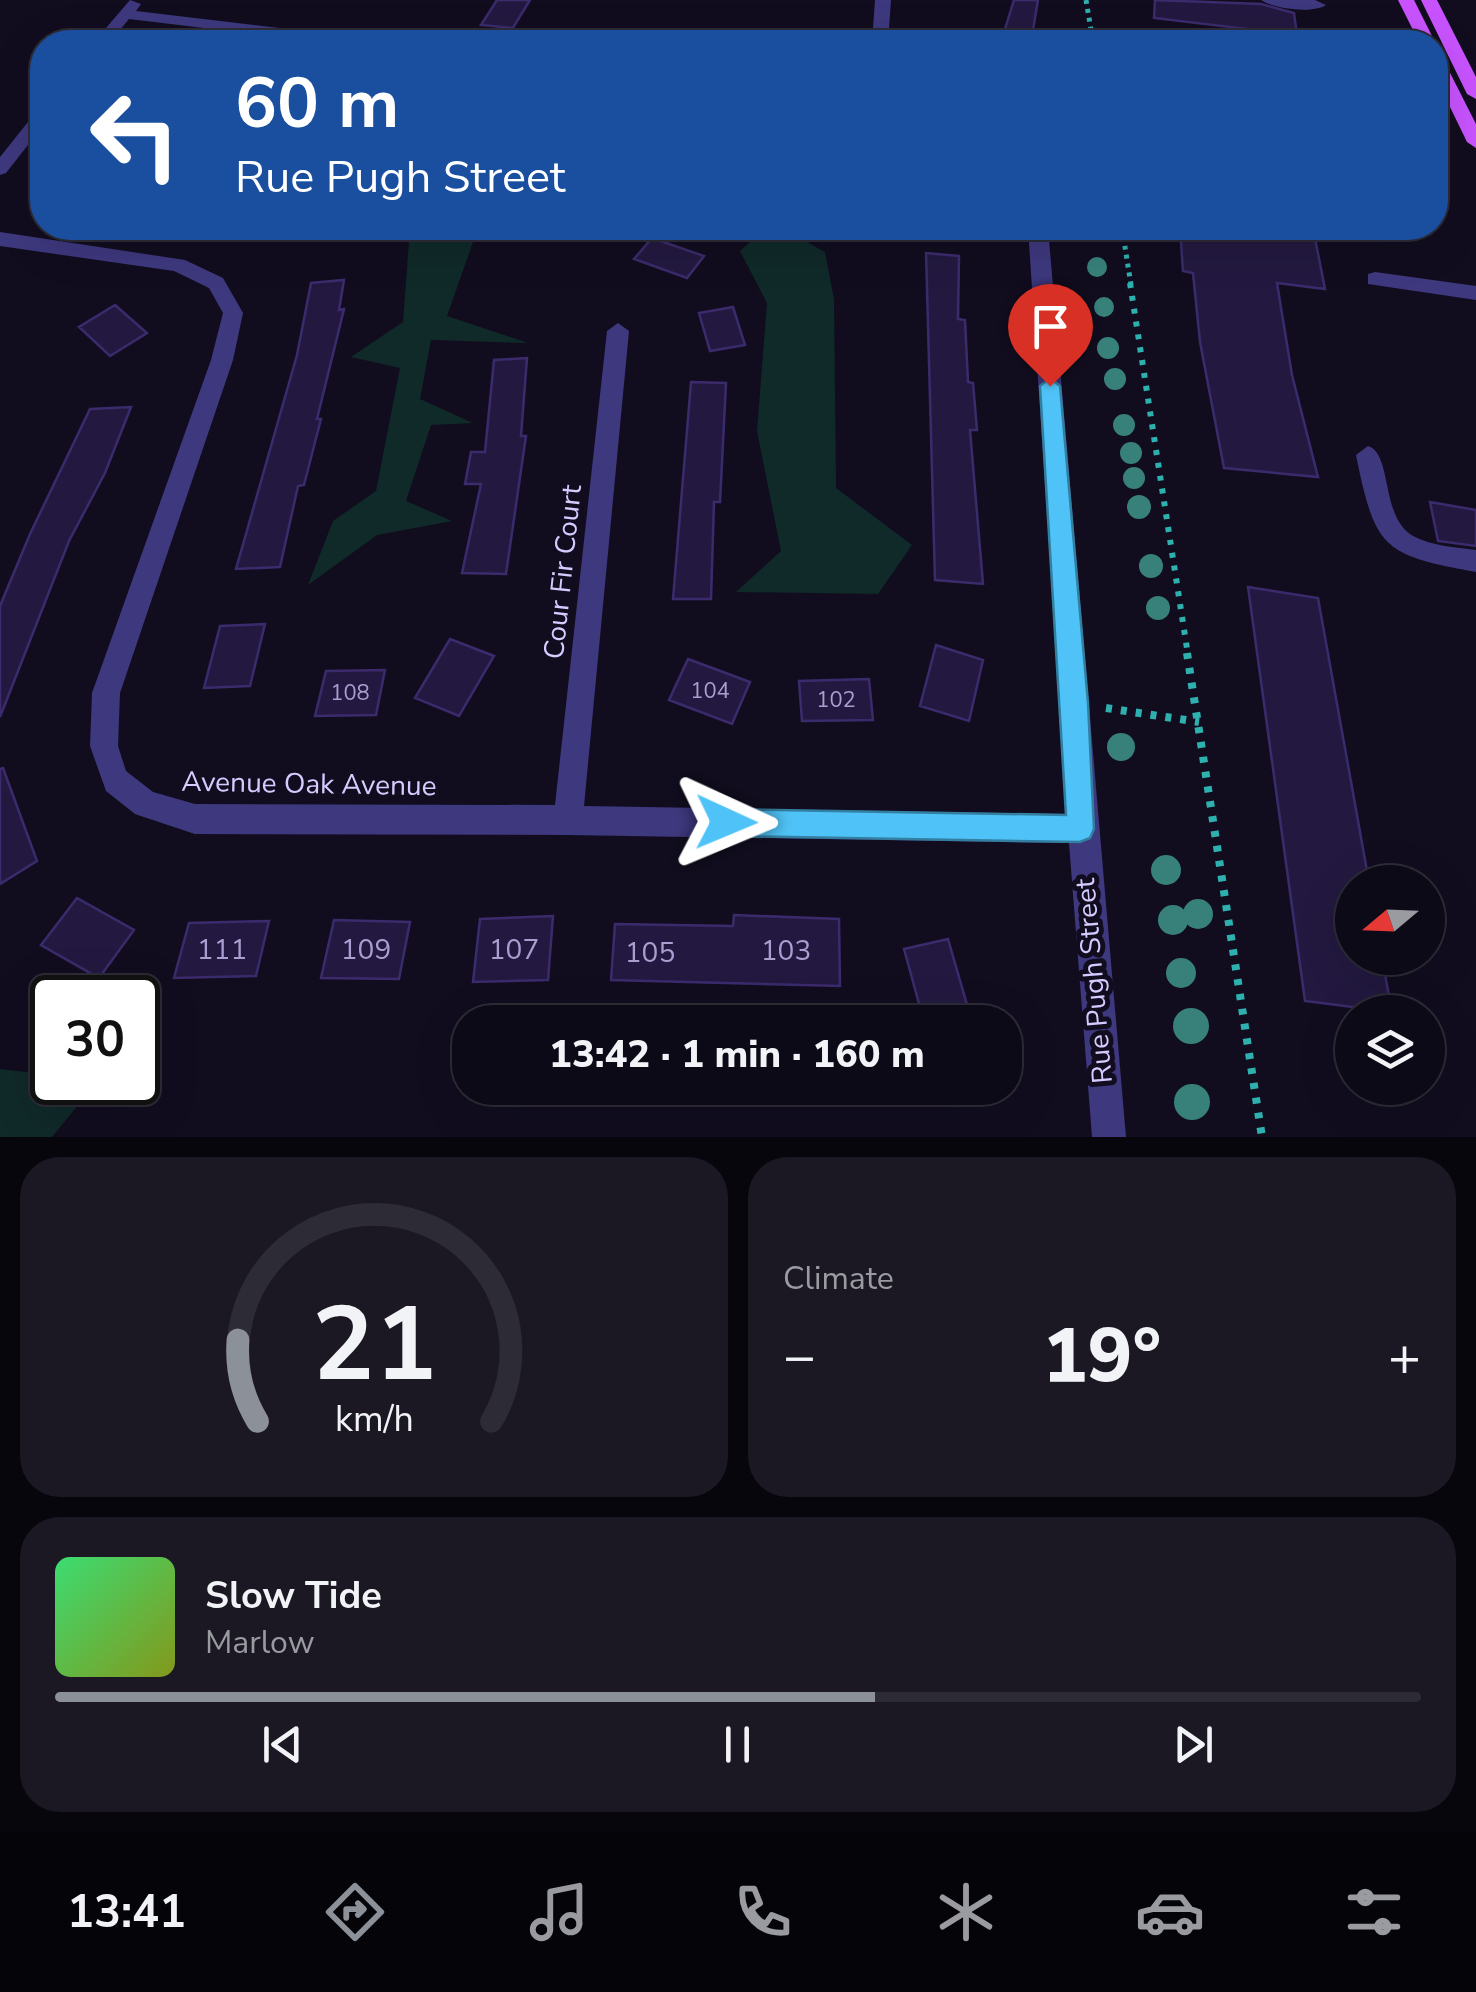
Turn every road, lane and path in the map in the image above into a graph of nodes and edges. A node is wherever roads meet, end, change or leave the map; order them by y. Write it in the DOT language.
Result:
graph roads {
  1 [pos="883,0"];
  2 [pos="1086,0"];
  3 [pos="1269,0"];
  4 [pos="1406,0"];
  5 [pos="1428,0"];
  6 [pos="1318,5"];
  7 [pos="130,7"];
  8 [pos="112,30"];
  9 [pos="279,30"];
  10 [pos="881,30"];
  11 [pos="1091,30"];
  12 [pos="1421,30"];
  13 [pos="1443,30"];
  14 [pos="1448,39"];
  15 [pos="1448,85"];
  16 [pos="1476,94"];
  17 [pos="30,131"];
  18 [pos="1476,142"];
  19 [pos="0,169"];
  20 [pos="0,239"];
  21 [pos="1039,240"];
  22 [pos="1124,240"];
  23 [pos="1376,279"];
  24 [pos="1476,292"];
  25 [pos="618,331"];
  26 [pos="1368,455"];
  27 [pos="1476,560"];
  28 [pos="1075,703"];
  29 [pos="1199,722"];
  30 [pos="568,820"];
  31 [pos="1080,829"];
  32 [pos="1109,1137"];
  33 [pos="1262,1137"];
  1 -- 10 [label="street"];
  2 -- 11 [label="path"];
  3 -- 6 [label="street"];
  4 -- 12 [label="main road"];
  5 -- 13 [label="main road"];
  7 -- 8 [label="street"];
  7 -- 9 [label="street"];
  14 -- 16 [label="main road"];
  15 -- 18 [label="main road"];
  17 -- 19 [label="street"];
  20 -- 30 [label="street, Avenue Oak Avenue"];
  21 -- 28 [label="street, Rue Pugh Street"];
  22 -- 29 [label="path"];
  23 -- 24 [label="street"];
  25 -- 30 [label="street, Cour Fir Court"];
  26 -- 27 [label="street"];
  28 -- 29 [label="path"];
  28 -- 31 [label="street, Rue Pugh Street"];
  29 -- 33 [label="path"];
  30 -- 31 [label="street, Avenue Oak Avenue"];
  31 -- 32 [label="street, Rue Pugh Street"];
}
